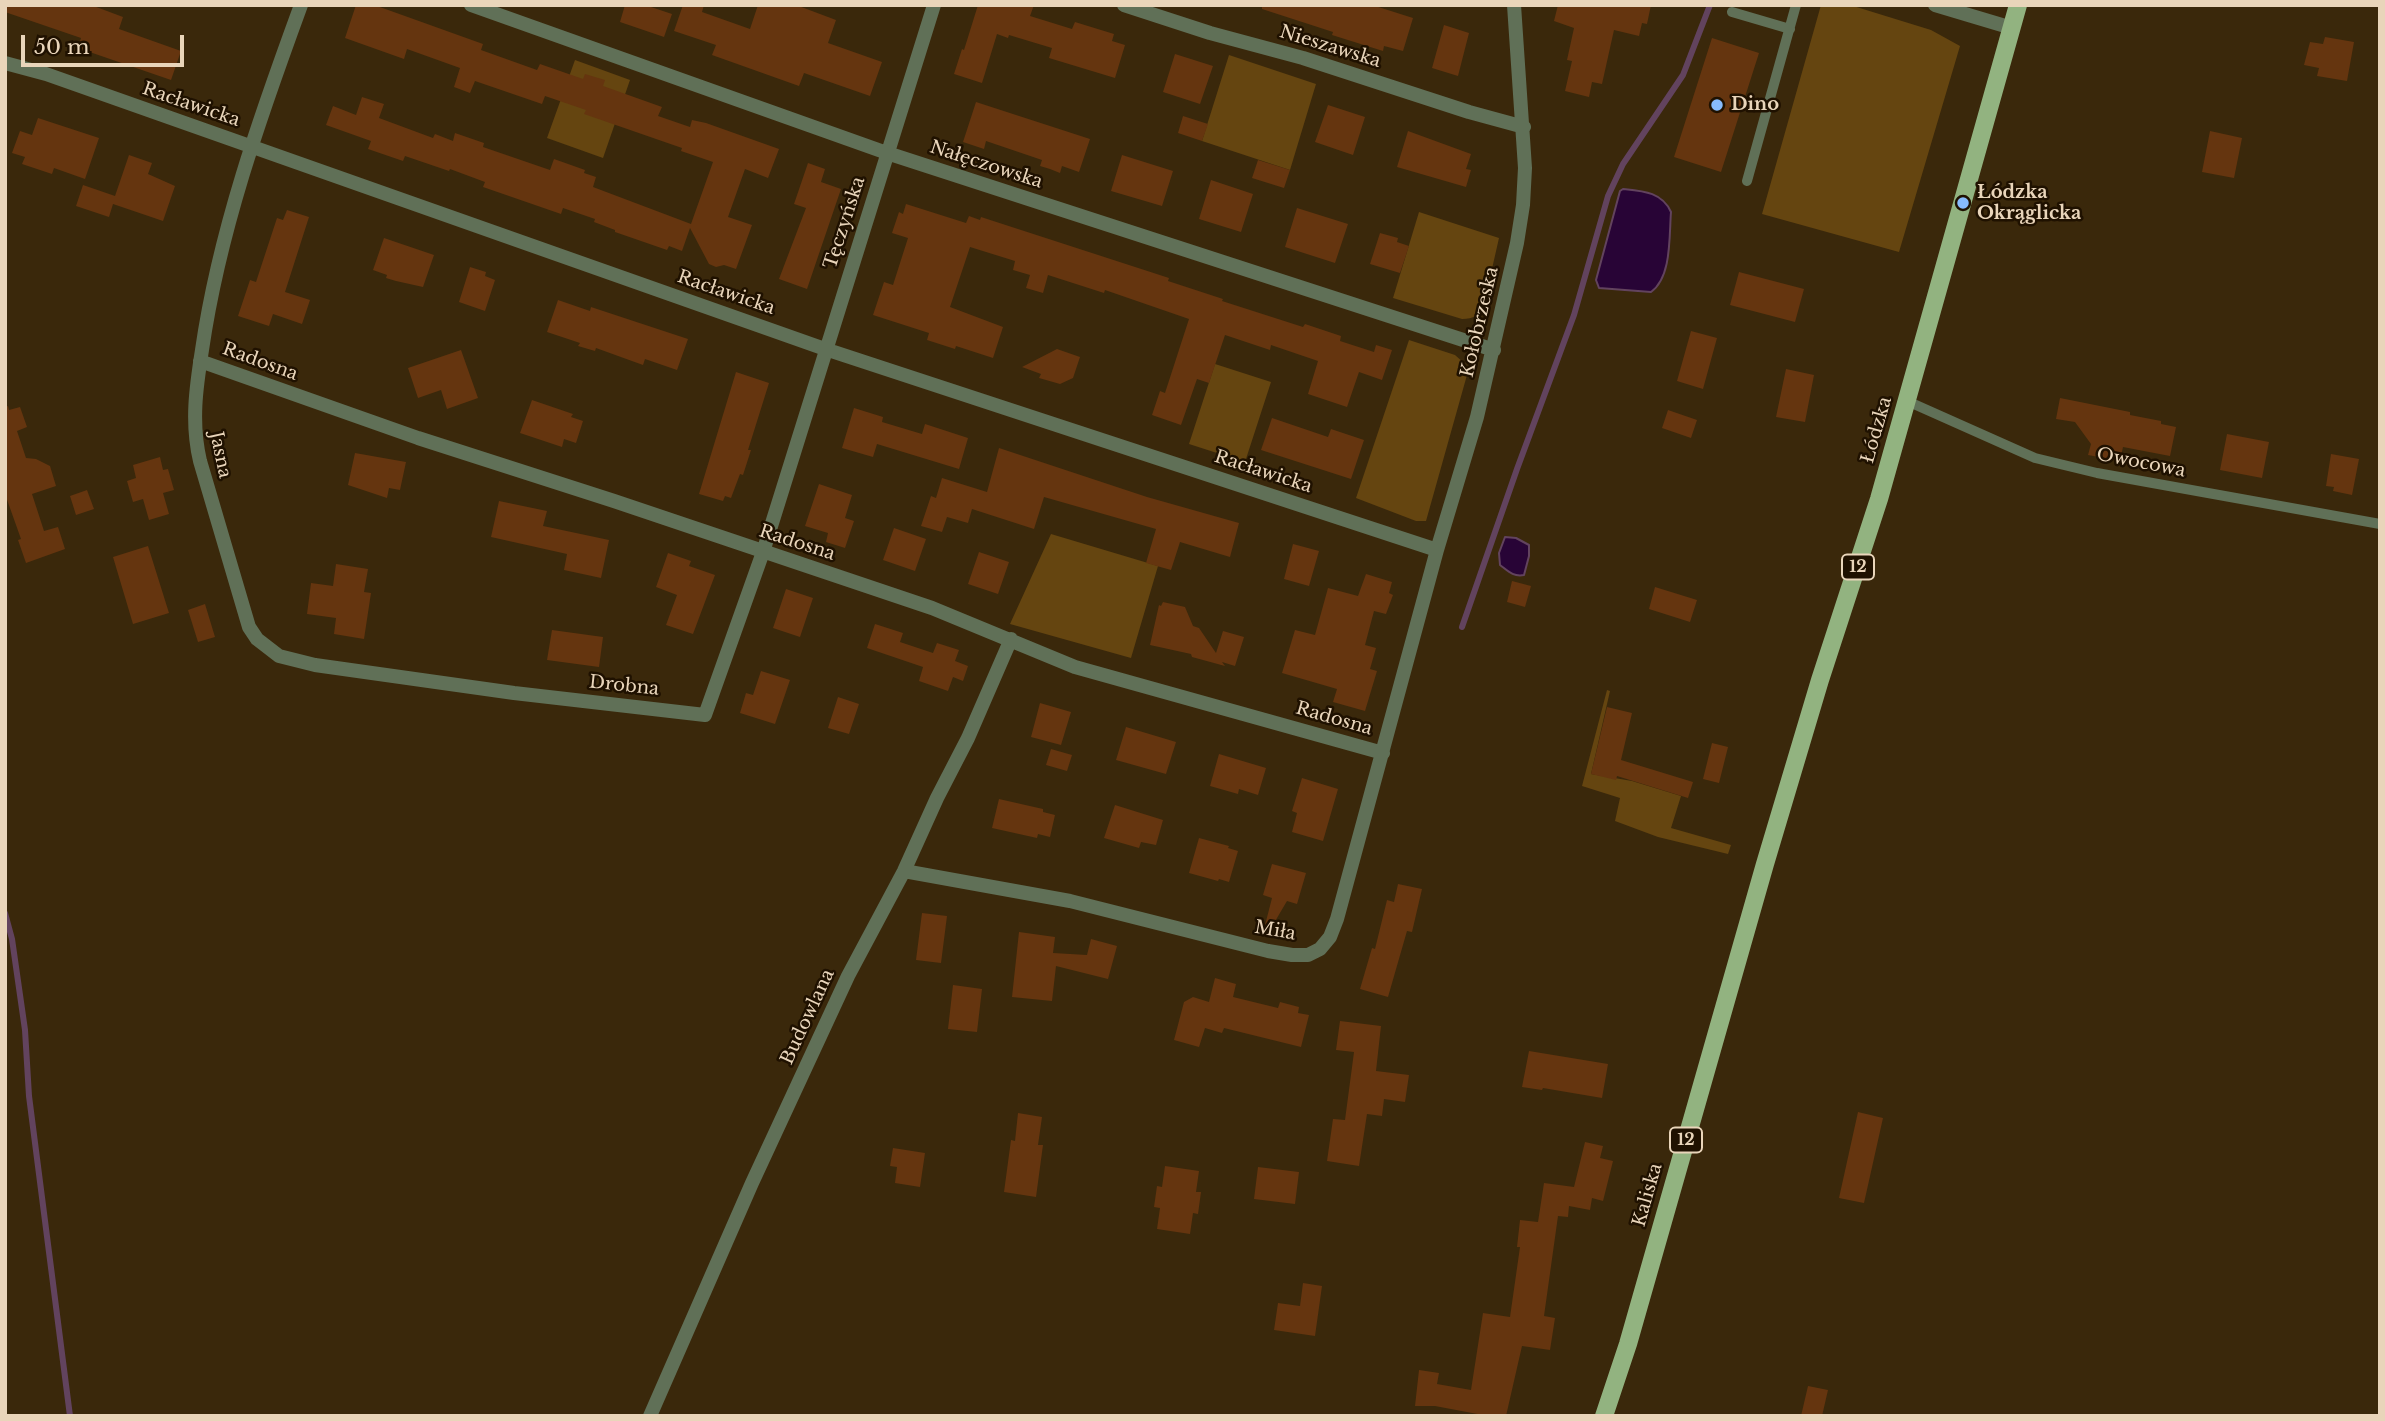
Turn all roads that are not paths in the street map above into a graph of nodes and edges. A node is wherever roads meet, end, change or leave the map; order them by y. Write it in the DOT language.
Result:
graph roads {
  1 [pos="301,5"];
  2 [pos="471,5"];
  3 [pos="934,5"];
  4 [pos="1124,5"];
  5 [pos="1514,5"];
  6 [pos="1797,5"];
  7 [pos="1935,5"];
  8 [pos="2018,5"];
  9 [pos="1732,12"];
  10 [pos="2012,28"];
  11 [pos="1790,29"];
  12 [pos="5,63"];
  13 [pos="1524,127"];
  14 [pos="251,146"];
  15 [pos="887,153"];
  16 [pos="1747,181"];
  17 [pos="825,349"];
  18 [pos="1494,350"];
  19 [pos="200,361"];
  20 [pos="1907,401"];
  21 [pos="793,453"];
  22 [pos="2380,524"];
  23 [pos="1437,550"];
  24 [pos="763,552"];
  25 [pos="1011,639"];
  26 [pos="1414,640"];
  27 [pos="267,648"];
  28 [pos="1383,753"];
  29 [pos="1765,864"];
  30 [pos="904,871"];
  31 [pos="650,1416"];
  32 [pos="1604,1416"];
  1 -- 14 [label="street, Jasna"];
  2 -- 15 [label="street, Nałęczowska"];
  3 -- 15 [label="street, Tęczyńska"];
  4 -- 13 [label="street, Nieszawska"];
  5 -- 13 [label="street, Kołobrzeska"];
  6 -- 11 [label="lane"];
  7 -- 10 [label="street"];
  8 -- 10 [label="main road, Łódzka / 12"];
  9 -- 11 [label="lane"];
  10 -- 20 [label="main road, Łódzka / 12"];
  11 -- 16 [label="lane"];
  12 -- 14 [label="street, Racławicka"];
  13 -- 18 [label="street, Kołobrzeska"];
  14 -- 17 [label="street, Racławicka"];
  14 -- 19 [label="street, Jasna"];
  15 -- 17 [label="street, Tęczyńska"];
  15 -- 18 [label="street, Nałęczowska"];
  17 -- 21 [label="street, Tęczyńska"];
  17 -- 23 [label="street, Racławicka"];
  18 -- 23 [label="street, Kołobrzeska"];
  19 -- 24 [label="street, Radosna"];
  19 -- 27 [label="street, Jasna"];
  20 -- 22 [label="lane, Owocowa"];
  20 -- 29 [label="main road, Łódzka / 12"];
  21 -- 24 [label="street, Drobna"];
  23 -- 26 [label="street, Kołobrzeska"];
  24 -- 25 [label="street, Radosna"];
  24 -- 27 [label="street, Drobna"];
  25 -- 28 [label="street, Radosna"];
  25 -- 30 [label="street, Budowlana"];
  26 -- 28 [label="street, Miła"];
  28 -- 30 [label="street, Miła"];
  29 -- 32 [label="main road, Kaliska / 12"];
  30 -- 31 [label="street, Budowlana"];
}
